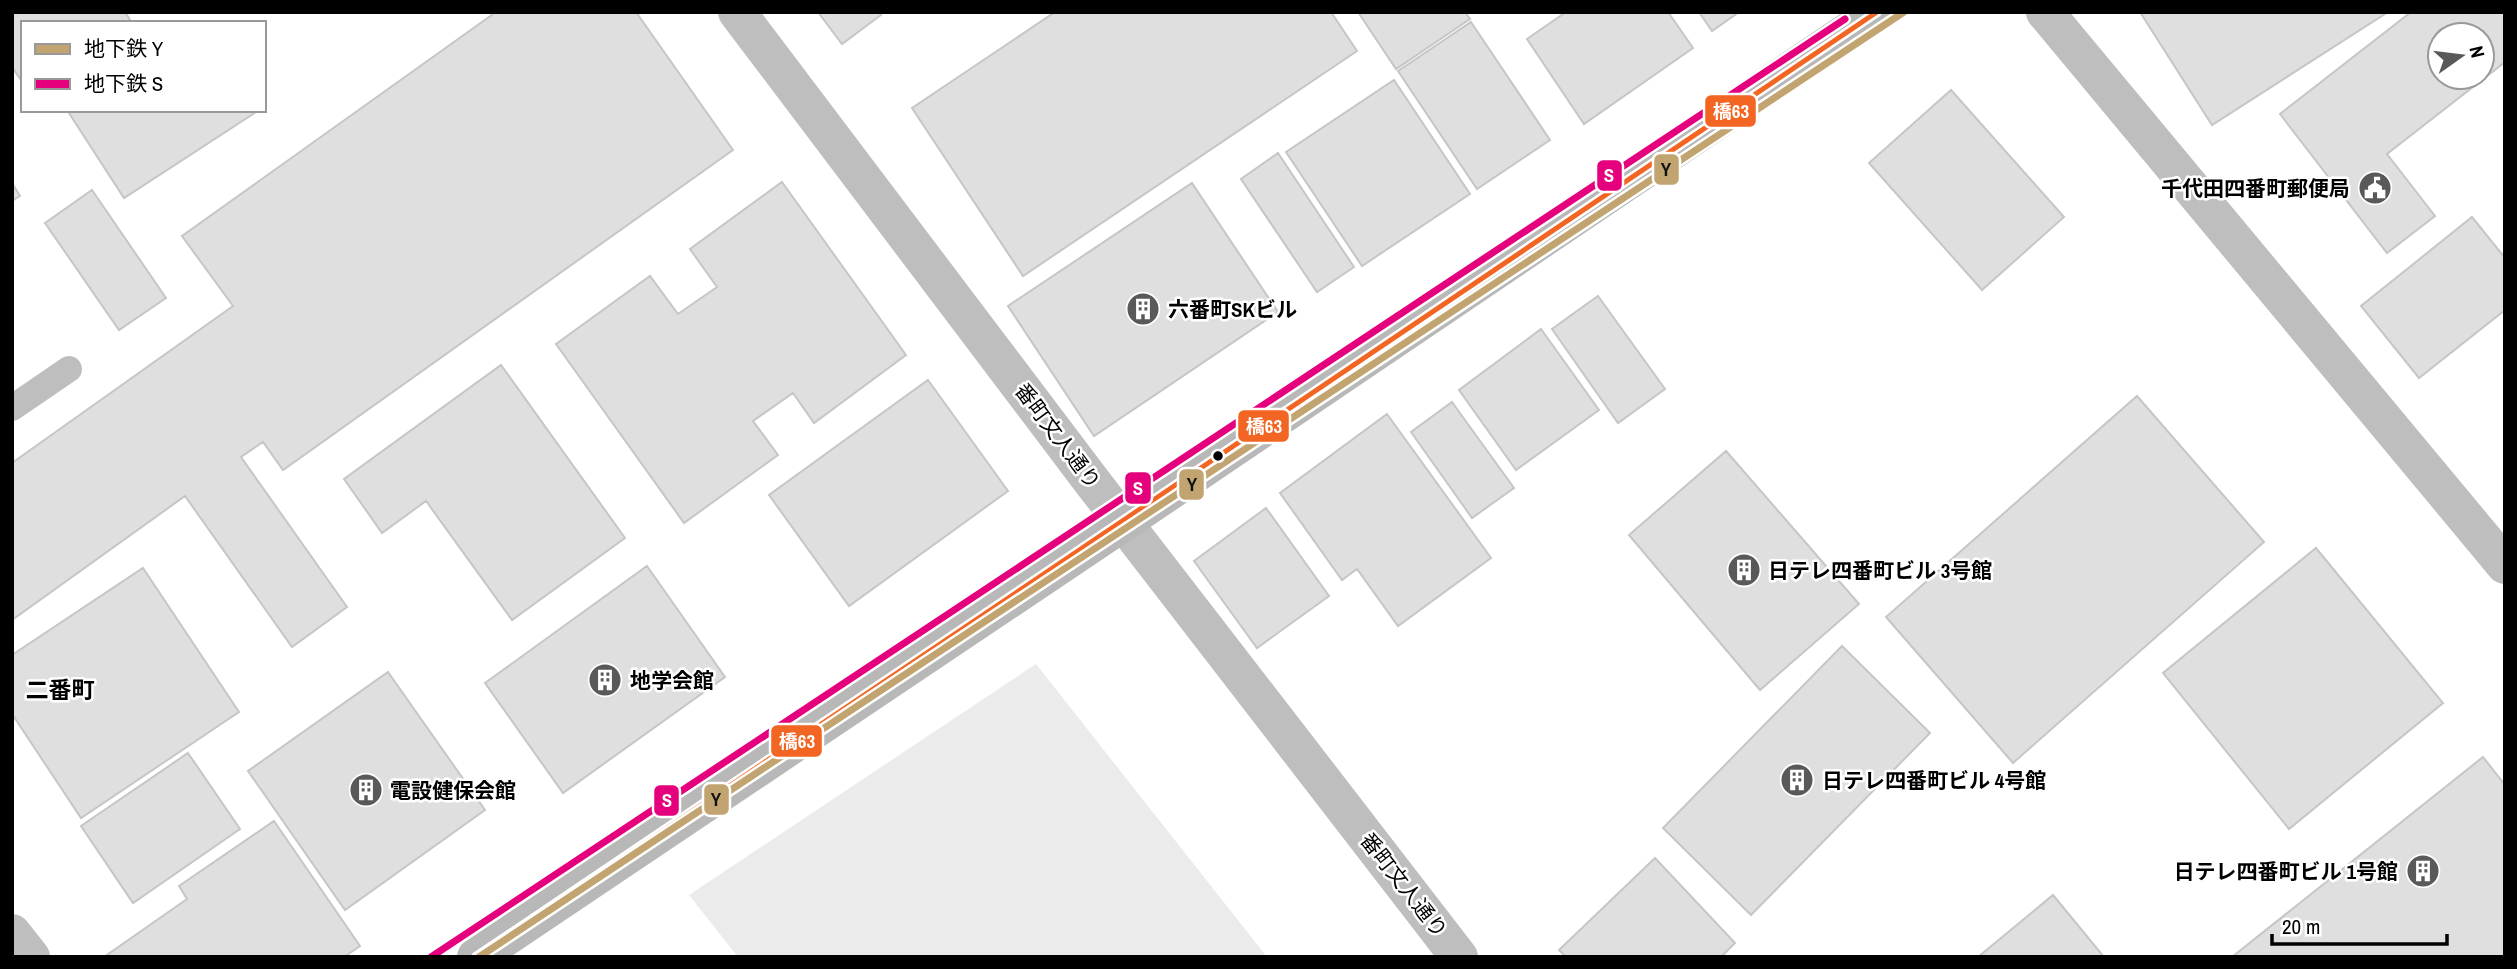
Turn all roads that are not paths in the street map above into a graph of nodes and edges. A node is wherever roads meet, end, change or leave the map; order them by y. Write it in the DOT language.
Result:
graph roads {
  1 [pos="737,12"];
  2 [pos="1877,12"];
  3 [pos="2045,12"];
  4 [pos="69,369"];
  5 [pos="12,408"];
  6 [pos="1124,522"];
  7 [pos="2505,565"];
  8 [pos="12,933"];
  9 [pos="31,957"];
  10 [pos="475,957"];
  11 [pos="1459,957"];
  1 -- 6 [label="street, 番町文人通り"];
  2 -- 6 [label="street"];
  3 -- 7 [label="street"];
  4 -- 5 [label="lane"];
  6 -- 10 [label="street"];
  6 -- 11 [label="street, 番町文人通り"];
  8 -- 9 [label="street"];
}
